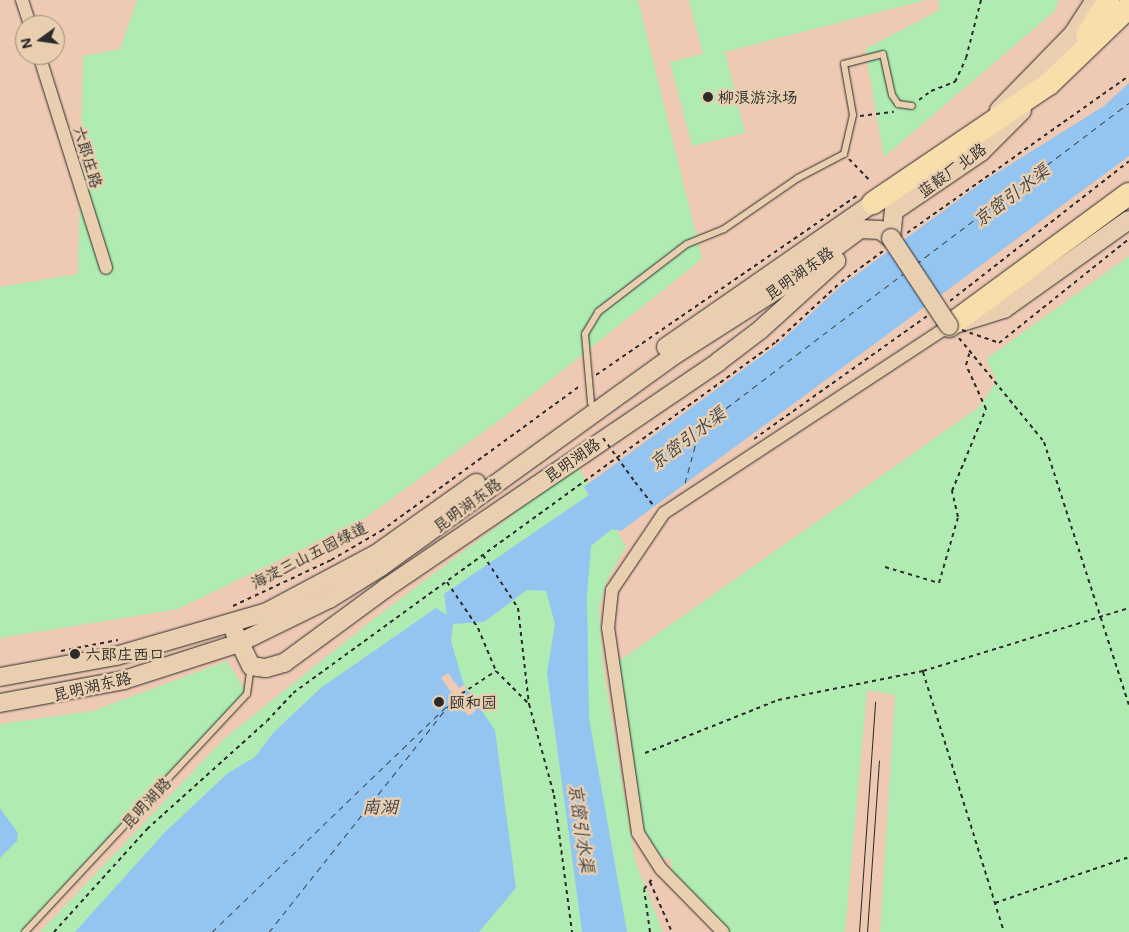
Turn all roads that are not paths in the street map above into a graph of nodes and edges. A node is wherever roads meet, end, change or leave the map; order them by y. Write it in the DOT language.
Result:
graph roads {
  1 [pos="22,0"];
  2 [pos="1095,0"];
  3 [pos="1109,0"];
  4 [pos="1129,7"];
  5 [pos="27,15"];
  6 [pos="42,65"];
  7 [pos="1049,84"];
  8 [pos="912,106"];
  9 [pos="973,136"];
  10 [pos="869,190"];
  11 [pos="1129,194"];
  12 [pos="1129,220"];
  13 [pos="889,238"];
  14 [pos="106,268"];
  15 [pos="941,319"];
  16 [pos="591,403"];
  17 [pos="228,617"];
  18 [pos="239,643"];
  19 [pos="251,666"];
  20 [pos="0,677"];
  21 [pos="0,703"];
  22 [pos="25,932"];
  23 [pos="723,932"];
  1 -- 5 [label="street"];
  2 -- 9 [label="main road"];
  3 -- 7 [label="highway"];
  4 -- 7 [label="highway, 蓝靛厂北路"];
  6 -- 14 [label="street, 六郎庄路"];
  7 -- 9 [label="highway, 蓝靛厂北路"];
  7 -- 13 [label="main road, 蓝靛厂北路"];
  8 -- 16 [label="lane"];
  9 -- 10 [label="highway, 蓝靛厂北路"];
  10 -- 16 [label="main road, 昆明湖东路"];
  11 -- 15 [label="highway"];
  12 -- 15 [label="main road"];
  13 -- 15 [label="main road, bridge"];
  13 -- 18 [label="main road, 昆明湖东路"];
  13 -- 19 [label="main road, 昆明湖路"];
  15 -- 23 [label="street"];
  16 -- 17 [label="main road, 昆明湖东路"];
  17 -- 18 [label="main road"];
  17 -- 20 [label="main road, 昆明湖东路"];
  18 -- 19 [label="main road"];
  18 -- 21 [label="main road, 昆明湖东路"];
  19 -- 22 [label="lane, 昆明湖路"];
}
